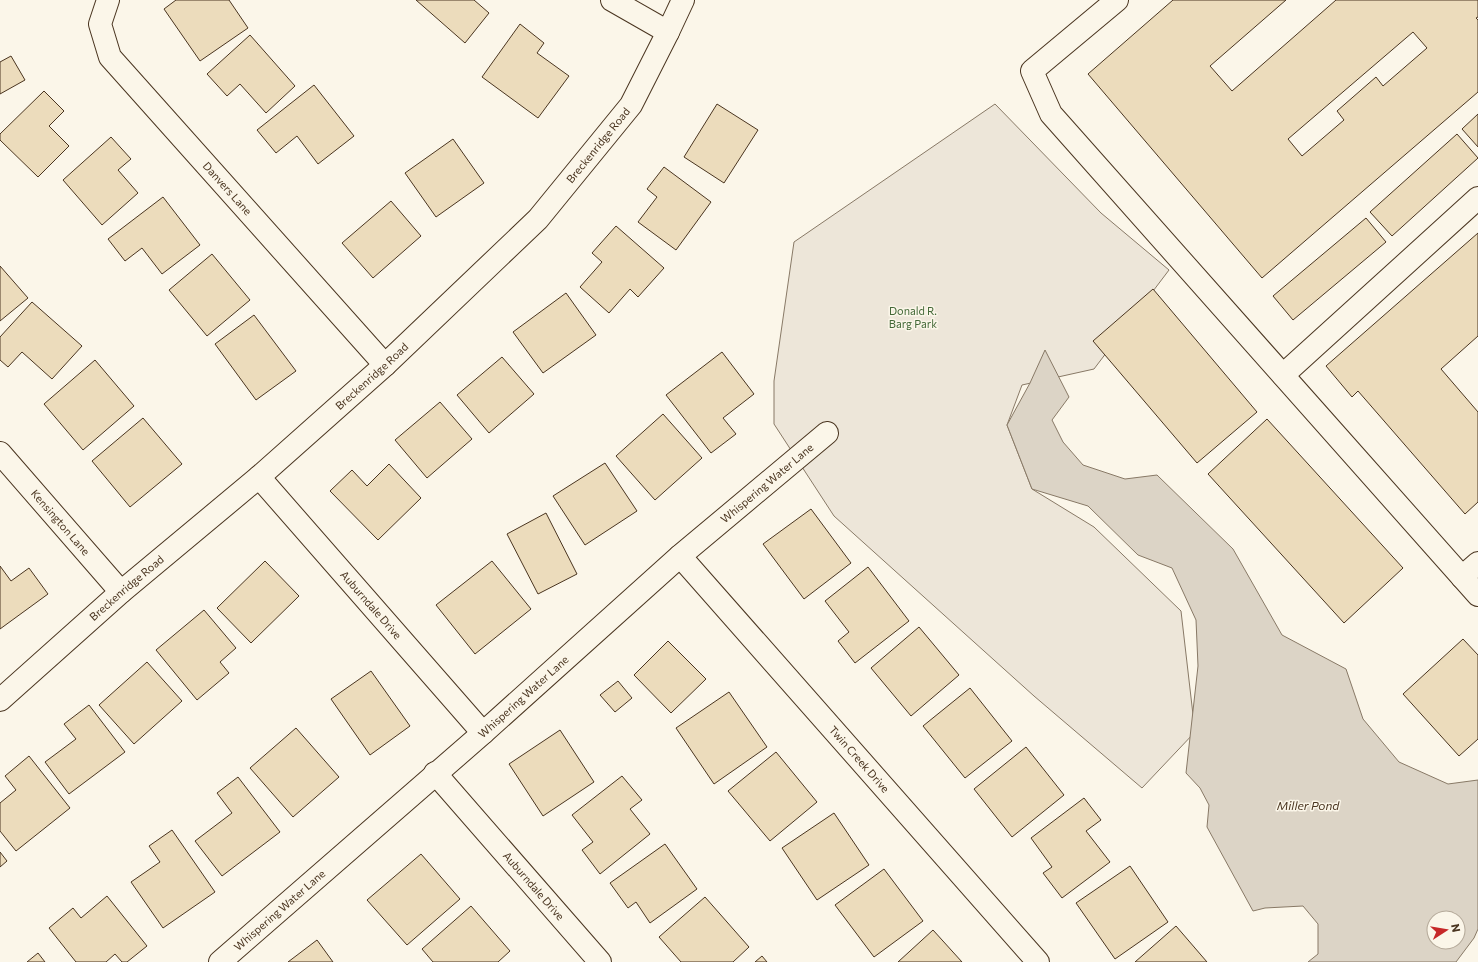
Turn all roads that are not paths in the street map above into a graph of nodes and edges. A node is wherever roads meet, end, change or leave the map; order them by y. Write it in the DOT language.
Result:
graph roads {
  1 [pos="108,0"];
  2 [pos="612,0"];
  3 [pos="683,0"];
  4 [pos="1117,0"];
  5 [pos="668,32"];
  6 [pos="1478,198"];
  7 [pos="385,365"];
  8 [pos="1283,375"];
  9 [pos="827,433"];
  10 [pos="0,453"];
  11 [pos="259,477"];
  12 [pos="680,556"];
  13 [pos="1470,570"];
  14 [pos="121,592"];
  15 [pos="1478,595"];
  16 [pos="0,700"];
  17 [pos="483,733"];
  18 [pos="435,774"];
  19 [pos="220,962"];
  20 [pos="600,962"];
  21 [pos="1038,962"];
  1 -- 7 [label="street, Danvers Lane"];
  2 -- 5 [label="street"];
  3 -- 5 [label="street, Breckenridge Road"];
  4 -- 8 [label="street"];
  5 -- 7 [label="street, Breckenridge Road"];
  6 -- 8 [label="street"];
  7 -- 11 [label="street, Breckenridge Road"];
  8 -- 13 [label="street"];
  9 -- 12 [label="street, Whispering Water Lane"];
  10 -- 14 [label="street, Kensington Lane"];
  11 -- 14 [label="street, Breckenridge Road"];
  11 -- 17 [label="street, Auburndale Drive"];
  12 -- 17 [label="street, Whispering Water Lane"];
  12 -- 21 [label="street, Twin Creek Drive"];
  13 -- 15 [label="street"];
  14 -- 16 [label="street, Breckenridge Road"];
  17 -- 18 [label="street, Whispering Water Lane"];
  18 -- 19 [label="street, Whispering Water Lane"];
  18 -- 20 [label="street, Auburndale Drive"];
}
